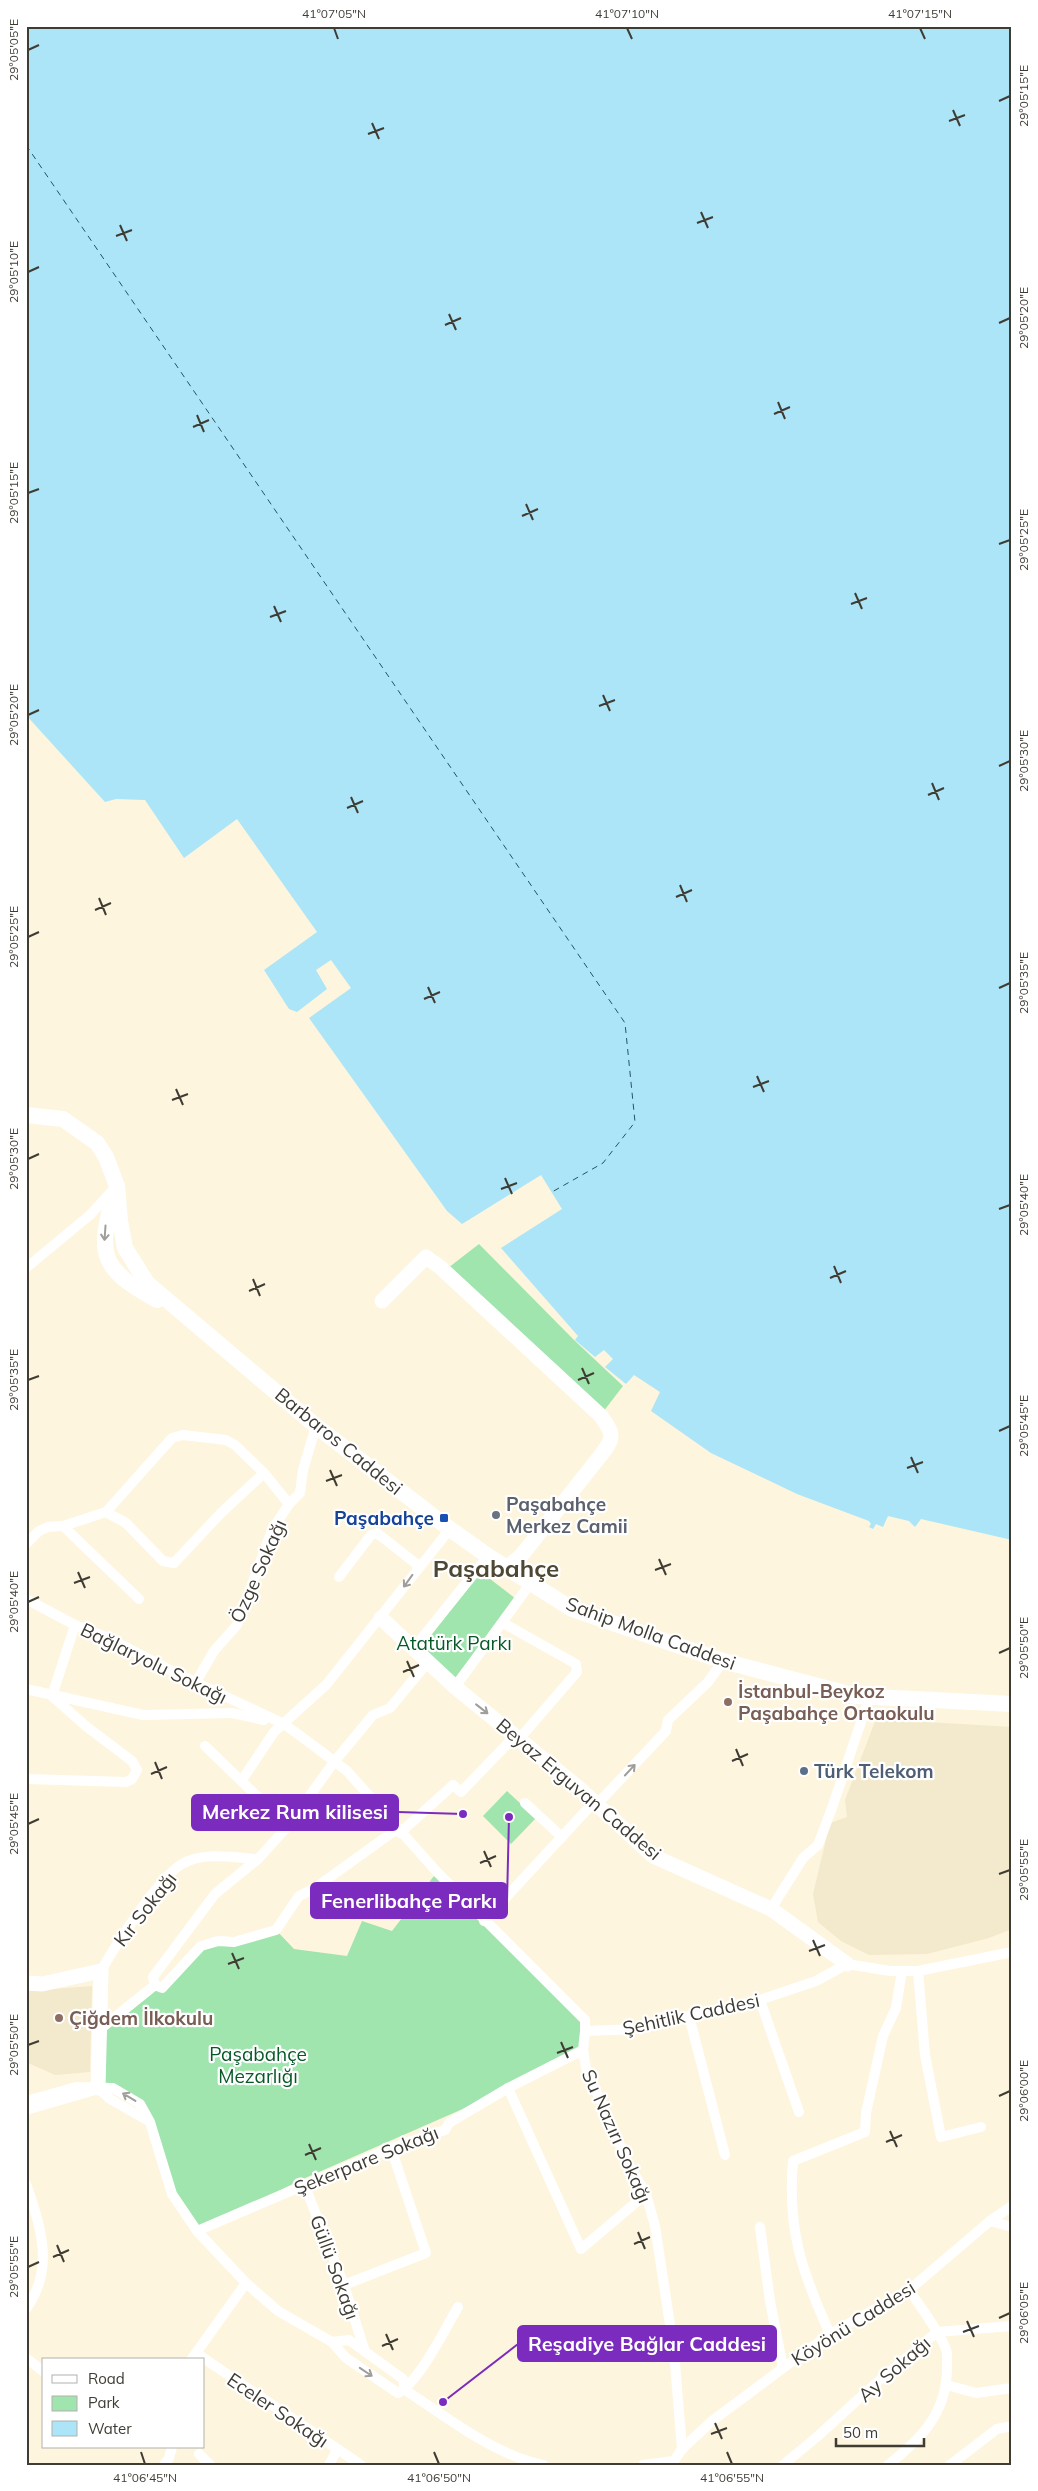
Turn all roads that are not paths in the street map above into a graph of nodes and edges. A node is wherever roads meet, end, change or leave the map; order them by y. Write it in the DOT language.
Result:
graph roads {
  1 [pos="26,1115"];
  2 [pos="117,1186"];
  3 [pos="26,1268"];
  4 [pos="382,1301"];
  5 [pos="316,1426"];
  6 [pos="264,1473"];
  7 [pos="289,1504"];
  8 [pos="106,1512"];
  9 [pos="63,1526"];
  10 [pos="450,1529"];
  11 [pos="26,1544"];
  12 [pos="488,1556"];
  13 [pos="419,1566"];
  14 [pos="506,1568"];
  15 [pos="339,1577"];
  16 [pos="530,1584"];
  17 [pos="26,1599"];
  18 [pos="139,1599"];
  19 [pos="381,1618"];
  20 [pos="503,1623"];
  21 [pos="75,1625"];
  22 [pos="414,1648"];
  23 [pos="724,1661"];
  24 [pos="428,1662"];
  25 [pos="196,1682"];
  26 [pos="455,1687"];
  27 [pos="26,1689"];
  28 [pos="52,1696"];
  29 [pos="869,1698"];
  30 [pos="1012,1704"];
  31 [pos="284,1724"];
  32 [pos="518,1737"];
  33 [pos="205,1746"];
  34 [pos="334,1762"];
  35 [pos="26,1780"];
  36 [pos="242,1780"];
  37 [pos="594,1802"];
  38 [pos="525,1803"];
  39 [pos="288,1826"];
  40 [pos="399,1831"];
  41 [pos="562,1837"];
  42 [pos="258,1860"];
  43 [pos="771,1909"];
  44 [pos="484,1921"];
  45 [pos="1012,1952"];
  46 [pos="847,1964"];
  47 [pos="101,1971"];
  48 [pos="902,1971"];
  49 [pos="918,1971"];
  50 [pos="26,1983"];
  51 [pos="155,1985"];
  52 [pos="760,2000"];
  53 [pos="689,2016"];
  54 [pos="99,2030"];
  55 [pos="585,2031"];
  56 [pos="582,2050"];
  57 [pos="98,2088"];
  58 [pos="508,2088"];
  59 [pos="26,2102"];
  60 [pos="26,2110"];
  61 [pos="799,2112"];
  62 [pos="981,2127"];
  63 [pos="391,2148"];
  64 [pos="726,2155"];
  65 [pos="26,2184"];
  66 [pos="304,2184"];
  67 [pos="646,2194"];
  68 [pos="1012,2206"];
  69 [pos="990,2221"];
  70 [pos="760,2227"];
  71 [pos="1012,2227"];
  72 [pos="197,2231"];
  73 [pos="246,2283"];
  74 [pos="344,2285"];
  75 [pos="909,2290"];
  76 [pos="458,2307"];
  77 [pos="26,2309"];
  78 [pos="1012,2326"];
  79 [pos="937,2332"];
  80 [pos="830,2334"];
  81 [pos="332,2342"];
  82 [pos="365,2352"];
  83 [pos="193,2357"];
  84 [pos="26,2358"];
  85 [pos="205,2365"];
  86 [pos="782,2368"];
  87 [pos="42,2370"];
  88 [pos="947,2385"];
  89 [pos="1012,2388"];
  90 [pos="405,2390"];
  91 [pos="1007,2427"];
  92 [pos="172,2448"];
  93 [pos="682,2449"];
  94 [pos="337,2450"];
  95 [pos="199,2454"];
  96 [pos="674,2463"];
  97 [pos="164,2465"];
  98 [pos="210,2465"];
  99 [pos="329,2465"];
  100 [pos="361,2465"];
  101 [pos="542,2465"];
  102 [pos="643,2465"];
  103 [pos="782,2465"];
  104 [pos="888,2465"];
  105 [pos="950,2465"];
  1 -- 2 [label="main road"];
  2 -- 3 [label="street"];
  2 -- 5 [label="main road, Barbaros Caddesi"];
  4 -- 14 [label="main road"];
  5 -- 7 [label="street, Özge Sokağı"];
  5 -- 10 [label="main road, Barbaros Caddesi"];
  6 -- 7 [label="street"];
  6 -- 8 [label="street"];
  6 -- 8 [label="street"];
  7 -- 25 [label="street, Özge Sokağı"];
  8 -- 9 [label="street"];
  9 -- 11 [label="street"];
  9 -- 18 [label="street"];
  10 -- 12 [label="main road, Barbaros Caddesi"];
  10 -- 13 [label="street"];
  12 -- 14 [label="main road, Barbaros Caddesi"];
  12 -- 22 [label="street"];
  13 -- 15 [label="street"];
  13 -- 19 [label="street, one-way"];
  14 -- 16 [label="main road, Barbaros Caddesi"];
  16 -- 20 [label="street"];
  16 -- 23 [label="main road, Sahip Molla Caddesi"];
  17 -- 21 [label="street, Bağlaryolu Sokağı"];
  19 -- 22 [label="main road, Beyaz Erguvan Caddesi"];
  19 -- 31 [label="street"];
  20 -- 26 [label="street"];
  20 -- 32 [label="street"];
  21 -- 25 [label="street, Bağlaryolu Sokağı"];
  21 -- 28 [label="street"];
  22 -- 24 [label="main road, Beyaz Erguvan Caddesi"];
  23 -- 29 [label="main road, Sahip Molla Caddesi"];
  37 -- 23 [label="street, one-way"];
  24 -- 26 [label="main road, Beyaz Erguvan Caddesi"];
  24 -- 34 [label="street"];
  25 -- 31 [label="street, Bağlaryolu Sokağı"];
  26 -- 32 [label="main road, Beyaz Erguvan Caddesi, one-way"];
  27 -- 28 [label="street"];
  28 -- 31 [label="street"];
  28 -- 35 [label="street"];
  29 -- 30 [label="main road, Sahip Molla Caddesi"];
  29 -- 43 [label="street"];
  31 -- 34 [label="street"];
  31 -- 36 [label="street"];
  32 -- 37 [label="main road, Beyaz Erguvan Caddesi"];
  32 -- 40 [label="street"];
  33 -- 36 [label="street"];
  34 -- 39 [label="street"];
  34 -- 40 [label="street"];
  36 -- 39 [label="street"];
  37 -- 41 [label="street"];
  37 -- 43 [label="main road, Beyaz Erguvan Caddesi"];
  38 -- 41 [label="street"];
  39 -- 42 [label="street"];
  40 -- 44 [label="street"];
  40 -- 51 [label="street"];
  41 -- 44 [label="street"];
  42 -- 47 [label="street, Kır Sokağı"];
  42 -- 51 [label="street"];
  43 -- 46 [label="main road, Beyaz Erguvan Caddesi"];
  44 -- 55 [label="street"];
  45 -- 49 [label="street"];
  46 -- 48 [label="street"];
  46 -- 52 [label="street, Şehitlik Caddesi"];
  47 -- 50 [label="main road"];
  47 -- 54 [label="main road"];
  48 -- 49 [label="street"];
  48 -- 80 [label="street"];
  49 -- 62 [label="street"];
  51 -- 54 [label="street"];
  52 -- 53 [label="street, Şehitlik Caddesi"];
  52 -- 61 [label="street"];
  53 -- 55 [label="street, Şehitlik Caddesi"];
  53 -- 64 [label="street"];
  54 -- 57 [label="main road"];
  55 -- 56 [label="street, Su Nazırı Sokağı"];
  56 -- 58 [label="street, Şekerpare Sokağı"];
  56 -- 67 [label="street, Su Nazırı Sokağı"];
  57 -- 59 [label="street"];
  57 -- 60 [label="street"];
  57 -- 72 [label="street"];
  58 -- 63 [label="street, Şekerpare Sokağı"];
  58 -- 67 [label="street"];
  63 -- 66 [label="street, Şekerpare Sokağı"];
  63 -- 74 [label="street"];
  65 -- 77 [label="street"];
  66 -- 72 [label="street, Şekerpare Sokağı"];
  66 -- 74 [label="street, Güllü Sokağı"];
  67 -- 93 [label="street, Su Nazırı Sokağı"];
  68 -- 69 [label="street, Köyönü Caddesi"];
  69 -- 71 [label="street"];
  69 -- 75 [label="street, Köyönü Caddesi"];
  70 -- 86 [label="street"];
  72 -- 73 [label="street"];
  73 -- 81 [label="street"];
  73 -- 83 [label="street"];
  74 -- 82 [label="street, Güllü Sokağı"];
  75 -- 79 [label="street"];
  75 -- 80 [label="street, Köyönü Caddesi"];
  76 -- 90 [label="street"];
  78 -- 79 [label="street"];
  79 -- 88 [label="street"];
  79 -- 103 [label="street, Ay Sokağı"];
  80 -- 86 [label="street, Köyönü Caddesi"];
  81 -- 82 [label="street"];
  81 -- 90 [label="street, one-way"];
  82 -- 90 [label="street"];
  84 -- 87 [label="street"];
  85 -- 94 [label="street, Eceler Sokağı"];
  86 -- 93 [label="street, Köyönü Caddesi"];
  88 -- 89 [label="street"];
  88 -- 104 [label="street"];
  90 -- 101 [label="street"];
  91 -- 105 [label="street"];
  92 -- 97 [label="street"];
  93 -- 96 [label="street, Köyönü Caddesi"];
  94 -- 99 [label="street"];
  94 -- 100 [label="street, Eceler Sokağı"];
  95 -- 98 [label="street"];
  96 -- 102 [label="street"];
}
